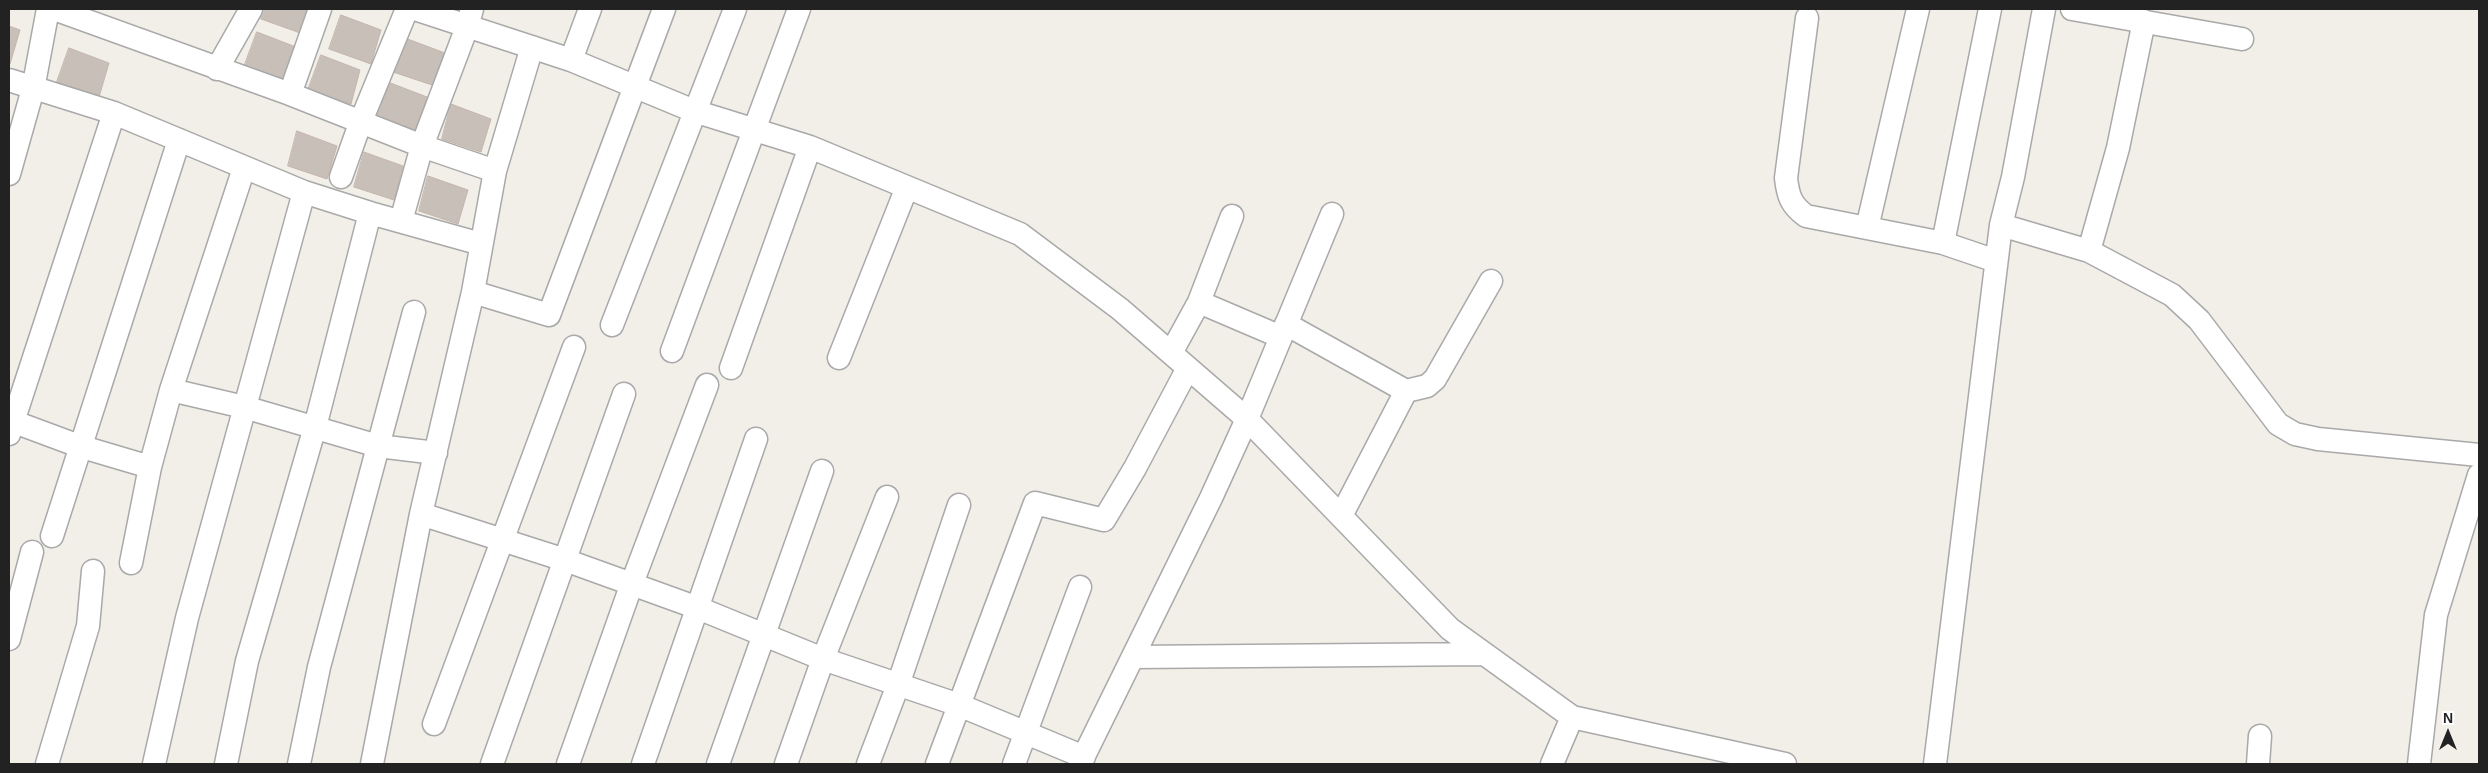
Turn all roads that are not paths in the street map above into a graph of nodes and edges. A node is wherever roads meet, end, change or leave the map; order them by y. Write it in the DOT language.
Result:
graph roads {
  1 [pos="48,9"];
  2 [pos="54,9"];
  3 [pos="251,9"];
  4 [pos="320,9"];
  5 [pos="407,9"];
  6 [pos="415,9"];
  7 [pos="590,9"];
  8 [pos="664,9"];
  9 [pos="735,9"];
  10 [pos="799,9"];
  11 [pos="1918,9"];
  12 [pos="1990,9"];
  13 [pos="2044,9"];
  14 [pos="2072,9"];
  15 [pos="470,18"];
  16 [pos="1807,18"];
  17 [pos="2144,21"];
  18 [pos="2242,39"];
  19 [pos="532,47"];
  20 [pos="571,60"];
  21 [pos="218,69"];
  22 [pos="9,80"];
  23 [pos="633,87"];
  24 [pos="33,89"];
  25 [pos="290,94"];
  26 [pos="694,111"];
  27 [pos="114,113"];
  28 [pos="360,121"];
  29 [pos="755,131"];
  30 [pos="179,140"];
  31 [pos="422,146"];
  32 [pos="810,147"];
  33 [pos="244,168"];
  34 [pos="496,172"];
  35 [pos="9,174"];
  36 [pos="342,177"];
  37 [pos="907,187"];
  38 [pos="304,192"];
  39 [pos="370,214"];
  40 [pos="1332,214"];
  41 [pos="1232,216"];
  42 [pos="401,221"];
  43 [pos="2000,225"];
  44 [pos="1868,228"];
  45 [pos="1943,243"];
  46 [pos="481,244"];
  47 [pos="2089,251"];
  48 [pos="1996,260"];
  49 [pos="1491,281"];
  50 [pos="473,292"];
  51 [pos="1199,302"];
  52 [pos="414,312"];
  53 [pos="612,325"];
  54 [pos="1283,331"];
  55 [pos="574,347"];
  56 [pos="672,351"];
  57 [pos="1170,353"];
  58 [pos="839,358"];
  59 [pos="731,368"];
  60 [pos="1188,368"];
  61 [pos="707,385"];
  62 [pos="171,390"];
  63 [pos="1406,391"];
  64 [pos="624,394"];
  65 [pos="244,407"];
  66 [pos="1247,420"];
  67 [pos="10,425"];
  68 [pos="315,427"];
  69 [pos="756,439"];
  70 [pos="79,446"];
  71 [pos="378,446"];
  72 [pos="436,453"];
  73 [pos="2479,455"];
  74 [pos="150,468"];
  75 [pos="822,471"];
  76 [pos="2479,475"];
  77 [pos="887,497"];
  78 [pos="959,505"];
  79 [pos="422,514"];
  80 [pos="1341,516"];
  81 [pos="52,536"];
  82 [pos="502,540"];
  83 [pos="32,552"];
  84 [pos="565,560"];
  85 [pos="131,563"];
  86 [pos="93,570"];
  87 [pos="631,586"];
  88 [pos="1080,587"];
  89 [pos="698,608"];
  90 [pos="764,634"];
  91 [pos="9,639"];
  92 [pos="1484,654"];
  93 [pos="1133,657"];
  94 [pos="823,659"];
  95 [pos="898,685"];
  96 [pos="959,705"];
  97 [pos="1572,717"];
  98 [pos="434,724"];
  99 [pos="1025,732"];
  100 [pos="2260,736"];
  101 [pos="1082,760"];
  102 [pos="47,764"];
  103 [pos="154,764"];
  104 [pos="226,764"];
  105 [pos="299,764"];
  106 [pos="372,764"];
  107 [pos="492,764"];
  108 [pos="568,764"];
  109 [pos="643,764"];
  110 [pos="718,764"];
  111 [pos="786,764"];
  112 [pos="868,764"];
  113 [pos="937,764"];
  114 [pos="1014,764"];
  115 [pos="1552,764"];
  116 [pos="1785,764"];
  117 [pos="1935,764"];
  118 [pos="2258,764"];
  119 [pos="2419,764"];
  1 -- 24 [label="street"];
  2 -- 21 [label="street"];
  3 -- 21 [label="street"];
  4 -- 25 [label="street"];
  5 -- 28 [label="street"];
  6 -- 15 [label="street"];
  7 -- 20 [label="street"];
  8 -- 23 [label="street"];
  9 -- 26 [label="street"];
  10 -- 29 [label="street"];
  11 -- 44 [label="street"];
  12 -- 45 [label="street"];
  13 -- 43 [label="street"];
  14 -- 17 [label="street"];
  15 -- 19 [label="street"];
  15 -- 31 [label="street"];
  16 -- 44 [label="street"];
  17 -- 18 [label="street"];
  17 -- 47 [label="street"];
  19 -- 20 [label="street"];
  19 -- 34 [label="street"];
  20 -- 23 [label="street"];
  21 -- 25 [label="street"];
  22 -- 24 [label="street"];
  23 -- 26 [label="street"];
  23 -- 50 [label="street"];
  24 -- 27 [label="street"];
  24 -- 35 [label="street"];
  25 -- 28 [label="street"];
  26 -- 29 [label="street"];
  26 -- 53 [label="street"];
  27 -- 30 [label="street"];
  27 -- 67 [label="street"];
  28 -- 31 [label="street"];
  28 -- 36 [label="street"];
  29 -- 32 [label="street"];
  29 -- 56 [label="street"];
  30 -- 33 [label="street"];
  30 -- 70 [label="street"];
  31 -- 34 [label="street"];
  31 -- 42 [label="street"];
  32 -- 37 [label="street"];
  32 -- 59 [label="street"];
  33 -- 38 [label="street"];
  33 -- 62 [label="street"];
  34 -- 46 [label="street"];
  37 -- 57 [label="street"];
  37 -- 58 [label="street"];
  38 -- 39 [label="street"];
  38 -- 65 [label="street"];
  39 -- 42 [label="street"];
  39 -- 68 [label="street"];
  40 -- 54 [label="street"];
  41 -- 51 [label="street"];
  42 -- 46 [label="street"];
  43 -- 47 [label="street"];
  43 -- 48 [label="street"];
  44 -- 45 [label="street"];
  45 -- 48 [label="street"];
  46 -- 50 [label="street"];
  47 -- 73 [label="street"];
  48 -- 117 [label="street"];
  49 -- 63 [label="street"];
  50 -- 72 [label="street"];
  51 -- 54 [label="street"];
  51 -- 57 [label="street"];
  52 -- 71 [label="street"];
  54 -- 63 [label="street"];
  54 -- 66 [label="street"];
  55 -- 82 [label="street"];
  57 -- 60 [label="street"];
  60 -- 66 [label="street"];
  60 -- 96 [label="street"];
  61 -- 87 [label="street"];
  62 -- 65 [label="street"];
  62 -- 74 [label="street"];
  63 -- 80 [label="street"];
  64 -- 84 [label="street"];
  65 -- 68 [label="street"];
  65 -- 103 [label="street"];
  66 -- 80 [label="street"];
  66 -- 93 [label="street"];
  67 -- 70 [label="street"];
  68 -- 71 [label="street"];
  68 -- 104 [label="street"];
  69 -- 89 [label="street"];
  70 -- 74 [label="street"];
  70 -- 81 [label="street"];
  71 -- 72 [label="street"];
  71 -- 105 [label="street"];
  72 -- 79 [label="street"];
  74 -- 85 [label="street"];
  75 -- 90 [label="street"];
  76 -- 119 [label="street"];
  77 -- 94 [label="street"];
  78 -- 95 [label="street"];
  79 -- 82 [label="street"];
  79 -- 106 [label="street"];
  80 -- 92 [label="street"];
  82 -- 84 [label="street"];
  82 -- 98 [label="street"];
  83 -- 91 [label="street"];
  84 -- 87 [label="street"];
  84 -- 107 [label="street"];
  86 -- 102 [label="street"];
  87 -- 89 [label="street"];
  87 -- 108 [label="street"];
  88 -- 99 [label="street"];
  89 -- 90 [label="street"];
  89 -- 109 [label="street"];
  90 -- 94 [label="street"];
  90 -- 110 [label="street"];
  92 -- 93 [label="street"];
  92 -- 97 [label="street"];
  93 -- 101 [label="street"];
  94 -- 95 [label="street"];
  94 -- 111 [label="street"];
  95 -- 96 [label="street"];
  95 -- 112 [label="street"];
  96 -- 99 [label="street"];
  96 -- 113 [label="street"];
  97 -- 115 [label="street"];
  97 -- 116 [label="street"];
  99 -- 101 [label="street"];
  99 -- 114 [label="street"];
  100 -- 118 [label="street"];
}
